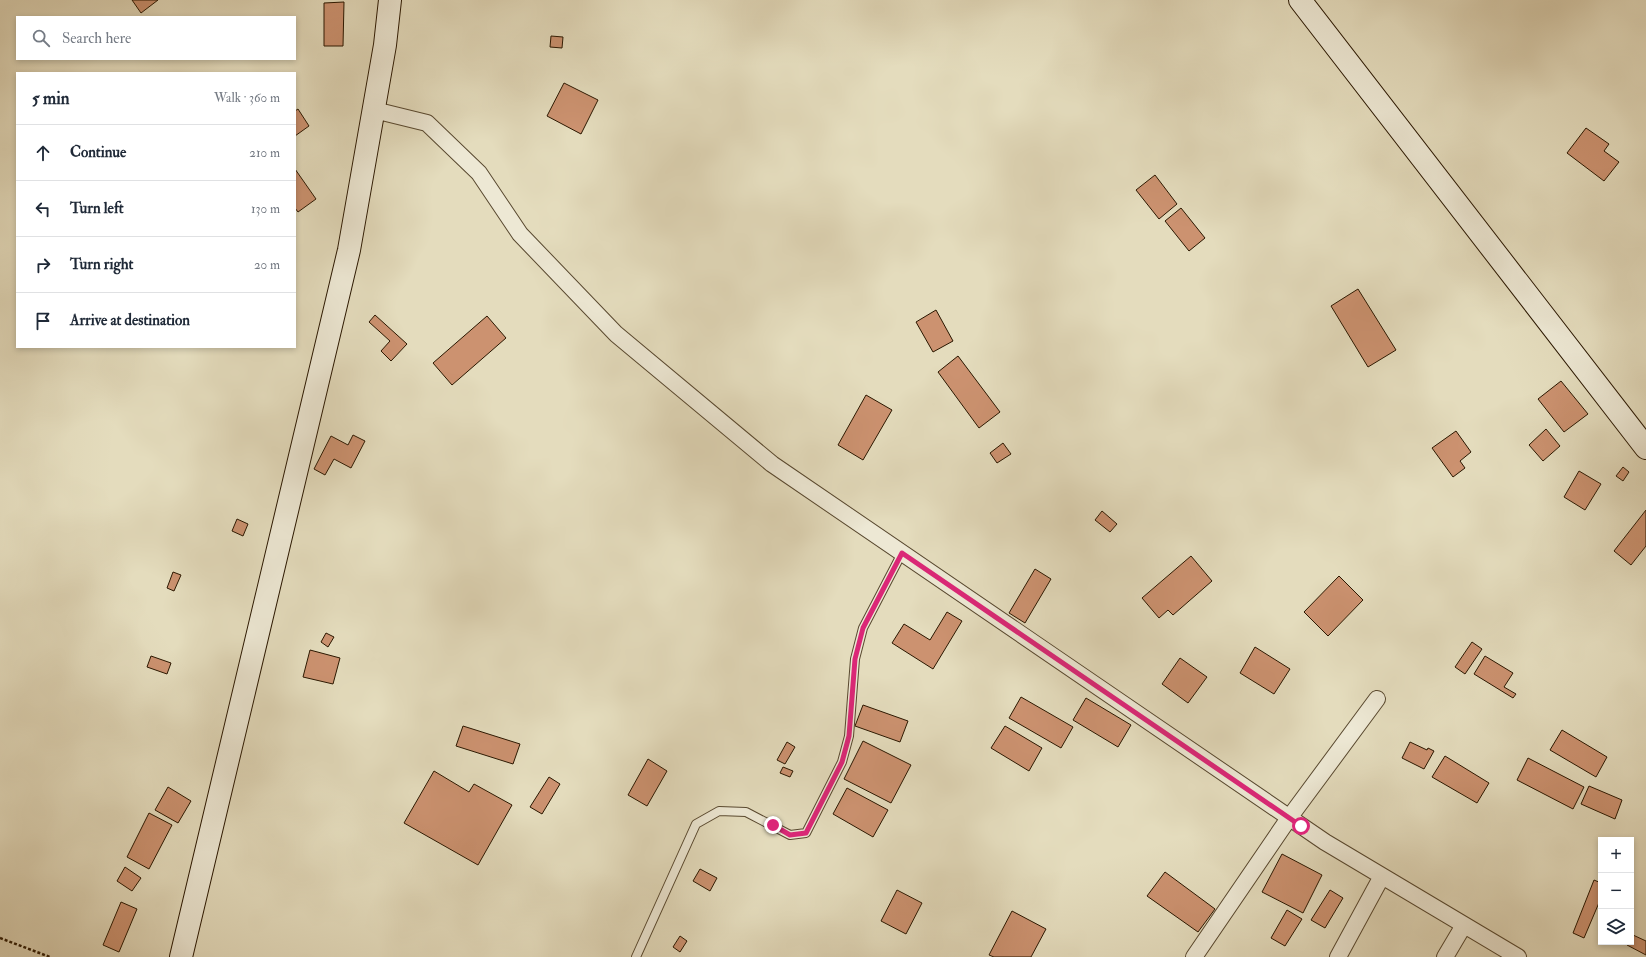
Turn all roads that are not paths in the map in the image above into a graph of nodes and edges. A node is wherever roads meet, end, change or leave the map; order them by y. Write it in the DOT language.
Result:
graph roads {
  1 [pos="390,0"];
  2 [pos="1300,0"];
  3 [pos="374,110"];
  4 [pos="1646,448"];
  5 [pos="902,553"];
  6 [pos="1377,700"];
  7 [pos="1289,818"];
  8 [pos="1382,876"];
  9 [pos="1464,925"];
  10 [pos="181,957"];
  11 [pos="636,957"];
  12 [pos="1194,957"];
  13 [pos="1338,957"];
  14 [pos="1445,957"];
  15 [pos="1518,957"];
  1 -- 3 [label="main road"];
  2 -- 4 [label="main road"];
  3 -- 5 [label="street"];
  3 -- 10 [label="main road"];
  5 -- 7 [label="street"];
  5 -- 11 [label="lane"];
  6 -- 7 [label="street"];
  7 -- 8 [label="street"];
  7 -- 12 [label="street"];
  8 -- 9 [label="street"];
  8 -- 13 [label="street"];
  9 -- 14 [label="street"];
  9 -- 15 [label="street"];
}
